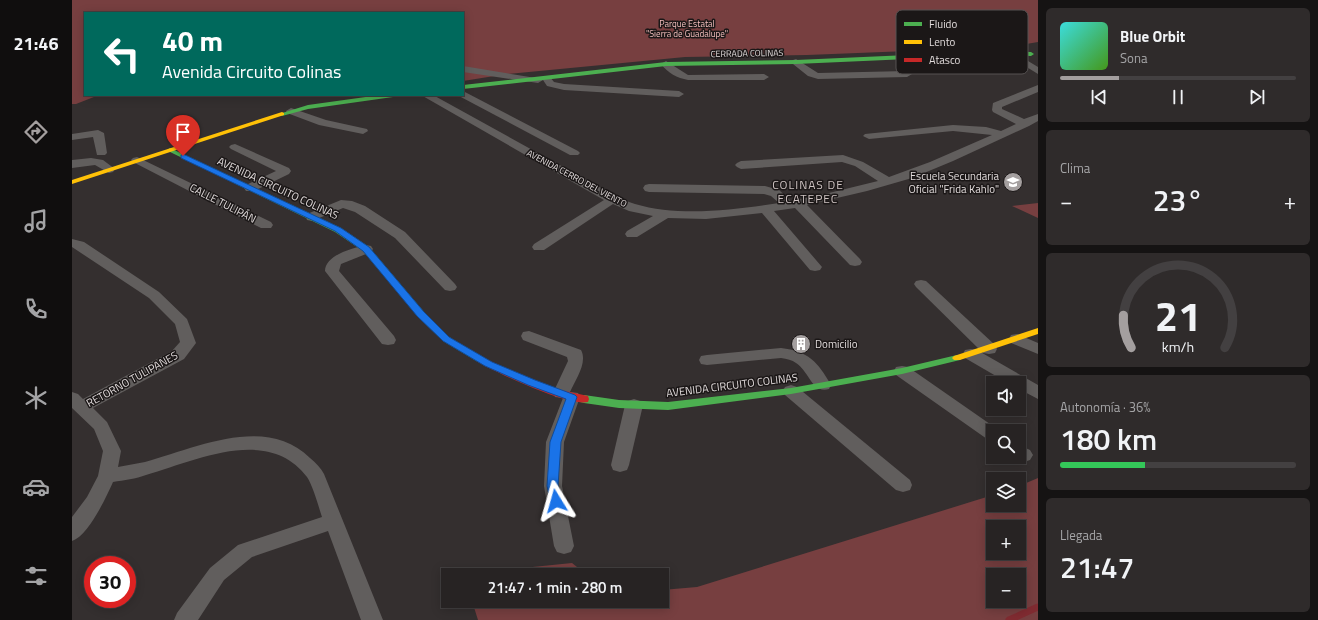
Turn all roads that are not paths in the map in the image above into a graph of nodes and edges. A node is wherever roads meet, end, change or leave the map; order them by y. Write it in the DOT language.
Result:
graph roads {
  1 [pos="896,58"];
  2 [pos="796,62"];
  3 [pos="666,64"];
  4 [pos="1028,65"];
  5 [pos="464,68"];
  6 [pos="1038,71"];
  7 [pos="907,74"];
  8 [pos="764,78"];
  9 [pos="543,79"];
  10 [pos="464,87"];
  11 [pos="1038,88"];
  12 [pos="679,94"];
  13 [pos="464,95"];
  14 [pos="386,96"];
  15 [pos="428,96"];
  16 [pos="292,111"];
  17 [pos="1038,118"];
  18 [pos="1025,124"];
  19 [pos="363,131"];
  20 [pos="1002,134"];
  21 [pos="869,136"];
  22 [pos="72,137"];
  23 [pos="235,147"];
  24 [pos="170,150"];
  25 [pos="101,153"];
  26 [pos="574,153"];
  27 [pos="137,160"];
  28 [pos="72,164"];
  29 [pos="741,165"];
  30 [pos="108,169"];
  31 [pos="72,182"];
  32 [pos="888,182"];
  33 [pos="250,188"];
  34 [pos="649,188"];
  35 [pos="613,199"];
  36 [pos="793,204"];
  37 [pos="765,209"];
  38 [pos="667,213"];
  39 [pos="312,217"];
  40 [pos="266,225"];
  41 [pos="632,234"];
  42 [pos="72,243"];
  43 [pos="539,247"];
  44 [pos="366,249"];
  45 [pos="855,262"];
  46 [pos="815,267"];
  47 [pos="921,284"];
  48 [pos="450,287"];
  49 [pos="1038,331"];
  50 [pos="529,336"];
  51 [pos="1017,339"];
  52 [pos="388,340"];
  53 [pos="989,348"];
  54 [pos="1038,349"];
  55 [pos="971,354"];
  56 [pos="707,360"];
  57 [pos="902,371"];
  58 [pos="823,386"];
  59 [pos="791,391"];
  60 [pos="1038,393"];
  61 [pos="566,395"];
  62 [pos="77,402"];
  63 [pos="634,405"];
  64 [pos="986,429"];
  65 [pos="620,465"];
  66 [pos="107,476"];
  67 [pos="903,485"];
  68 [pos="333,520"];
  69 [pos="72,533"];
  70 [pos="564,546"];
  71 [pos="185,620"];
  72 [pos="372,620"];
  1 -- 2 [label="main road, CERRADA COLINAS"];
  2 -- 3 [label="main road, CERRADA COLINAS"];
  2 -- 7 [label="street"];
  3 -- 8 [label="street"];
  3 -- 9 [label="main road, CERRADA COLINAS"];
  4 -- 6 [label="street"];
  5 -- 9 [label="street"];
  9 -- 10 [label="main road, CERRADA COLINAS"];
  9 -- 12 [label="street"];
  11 -- 18 [label="street"];
  13 -- 26 [label="street"];
  14 -- 16 [label="main road"];
  15 -- 35 [label="street, AVENIDA CERRO DEL VIENTO"];
  16 -- 19 [label="street"];
  16 -- 24 [label="main road"];
  17 -- 18 [label="street, AVENIDA CERRO DEL VIENTO"];
  18 -- 20 [label="street, AVENIDA CERRO DEL VIENTO"];
  20 -- 21 [label="street"];
  20 -- 32 [label="street, AVENIDA CERRO DEL VIENTO"];
  22 -- 25 [label="street"];
  23 -- 33 [label="street"];
  24 -- 27 [label="main road"];
  24 -- 33 [label="main road, AVENIDA CIRCUITO COLINAS"];
  27 -- 30 [label="main road"];
  27 -- 40 [label="street, CALLE TULIPÁN"];
  28 -- 30 [label="street"];
  29 -- 32 [label="street"];
  30 -- 31 [label="main road"];
  32 -- 36 [label="street, AVENIDA CERRO DEL VIENTO"];
  33 -- 39 [label="main road, AVENIDA CIRCUITO COLINAS"];
  34 -- 36 [label="street"];
  35 -- 38 [label="street, AVENIDA CERRO DEL VIENTO"];
  35 -- 43 [label="street"];
  36 -- 37 [label="street, AVENIDA CERRO DEL VIENTO"];
  36 -- 45 [label="street"];
  37 -- 38 [label="street, AVENIDA CERRO DEL VIENTO"];
  37 -- 46 [label="street"];
  38 -- 41 [label="street"];
  39 -- 44 [label="main road, AVENIDA CIRCUITO COLINAS"];
  39 -- 48 [label="street"];
  42 -- 62 [label="street, RETORNO TULIPANES"];
  44 -- 52 [label="street"];
  44 -- 61 [label="main road, AVENIDA CIRCUITO COLINAS"];
  47 -- 53 [label="street"];
  49 -- 51 [label="main road, AVENIDA CIRCUITO COLINAS"];
  50 -- 61 [label="street"];
  51 -- 53 [label="main road, AVENIDA CIRCUITO COLINAS"];
  51 -- 54 [label="street"];
  53 -- 55 [label="main road, AVENIDA CIRCUITO COLINAS"];
  55 -- 57 [label="main road, AVENIDA CIRCUITO COLINAS"];
  55 -- 60 [label="street"];
  56 -- 58 [label="street"];
  57 -- 58 [label="main road, AVENIDA CIRCUITO COLINAS"];
  57 -- 64 [label="street"];
  58 -- 59 [label="main road, AVENIDA CIRCUITO COLINAS"];
  59 -- 63 [label="main road, AVENIDA CIRCUITO COLINAS"];
  59 -- 67 [label="street"];
  61 -- 63 [label="main road, AVENIDA CIRCUITO COLINAS"];
  61 -- 70 [label="street"];
  62 -- 66 [label="street"];
  63 -- 65 [label="street"];
  66 -- 68 [label="street"];
  66 -- 69 [label="street"];
  68 -- 71 [label="street"];
  68 -- 72 [label="street"];
}
